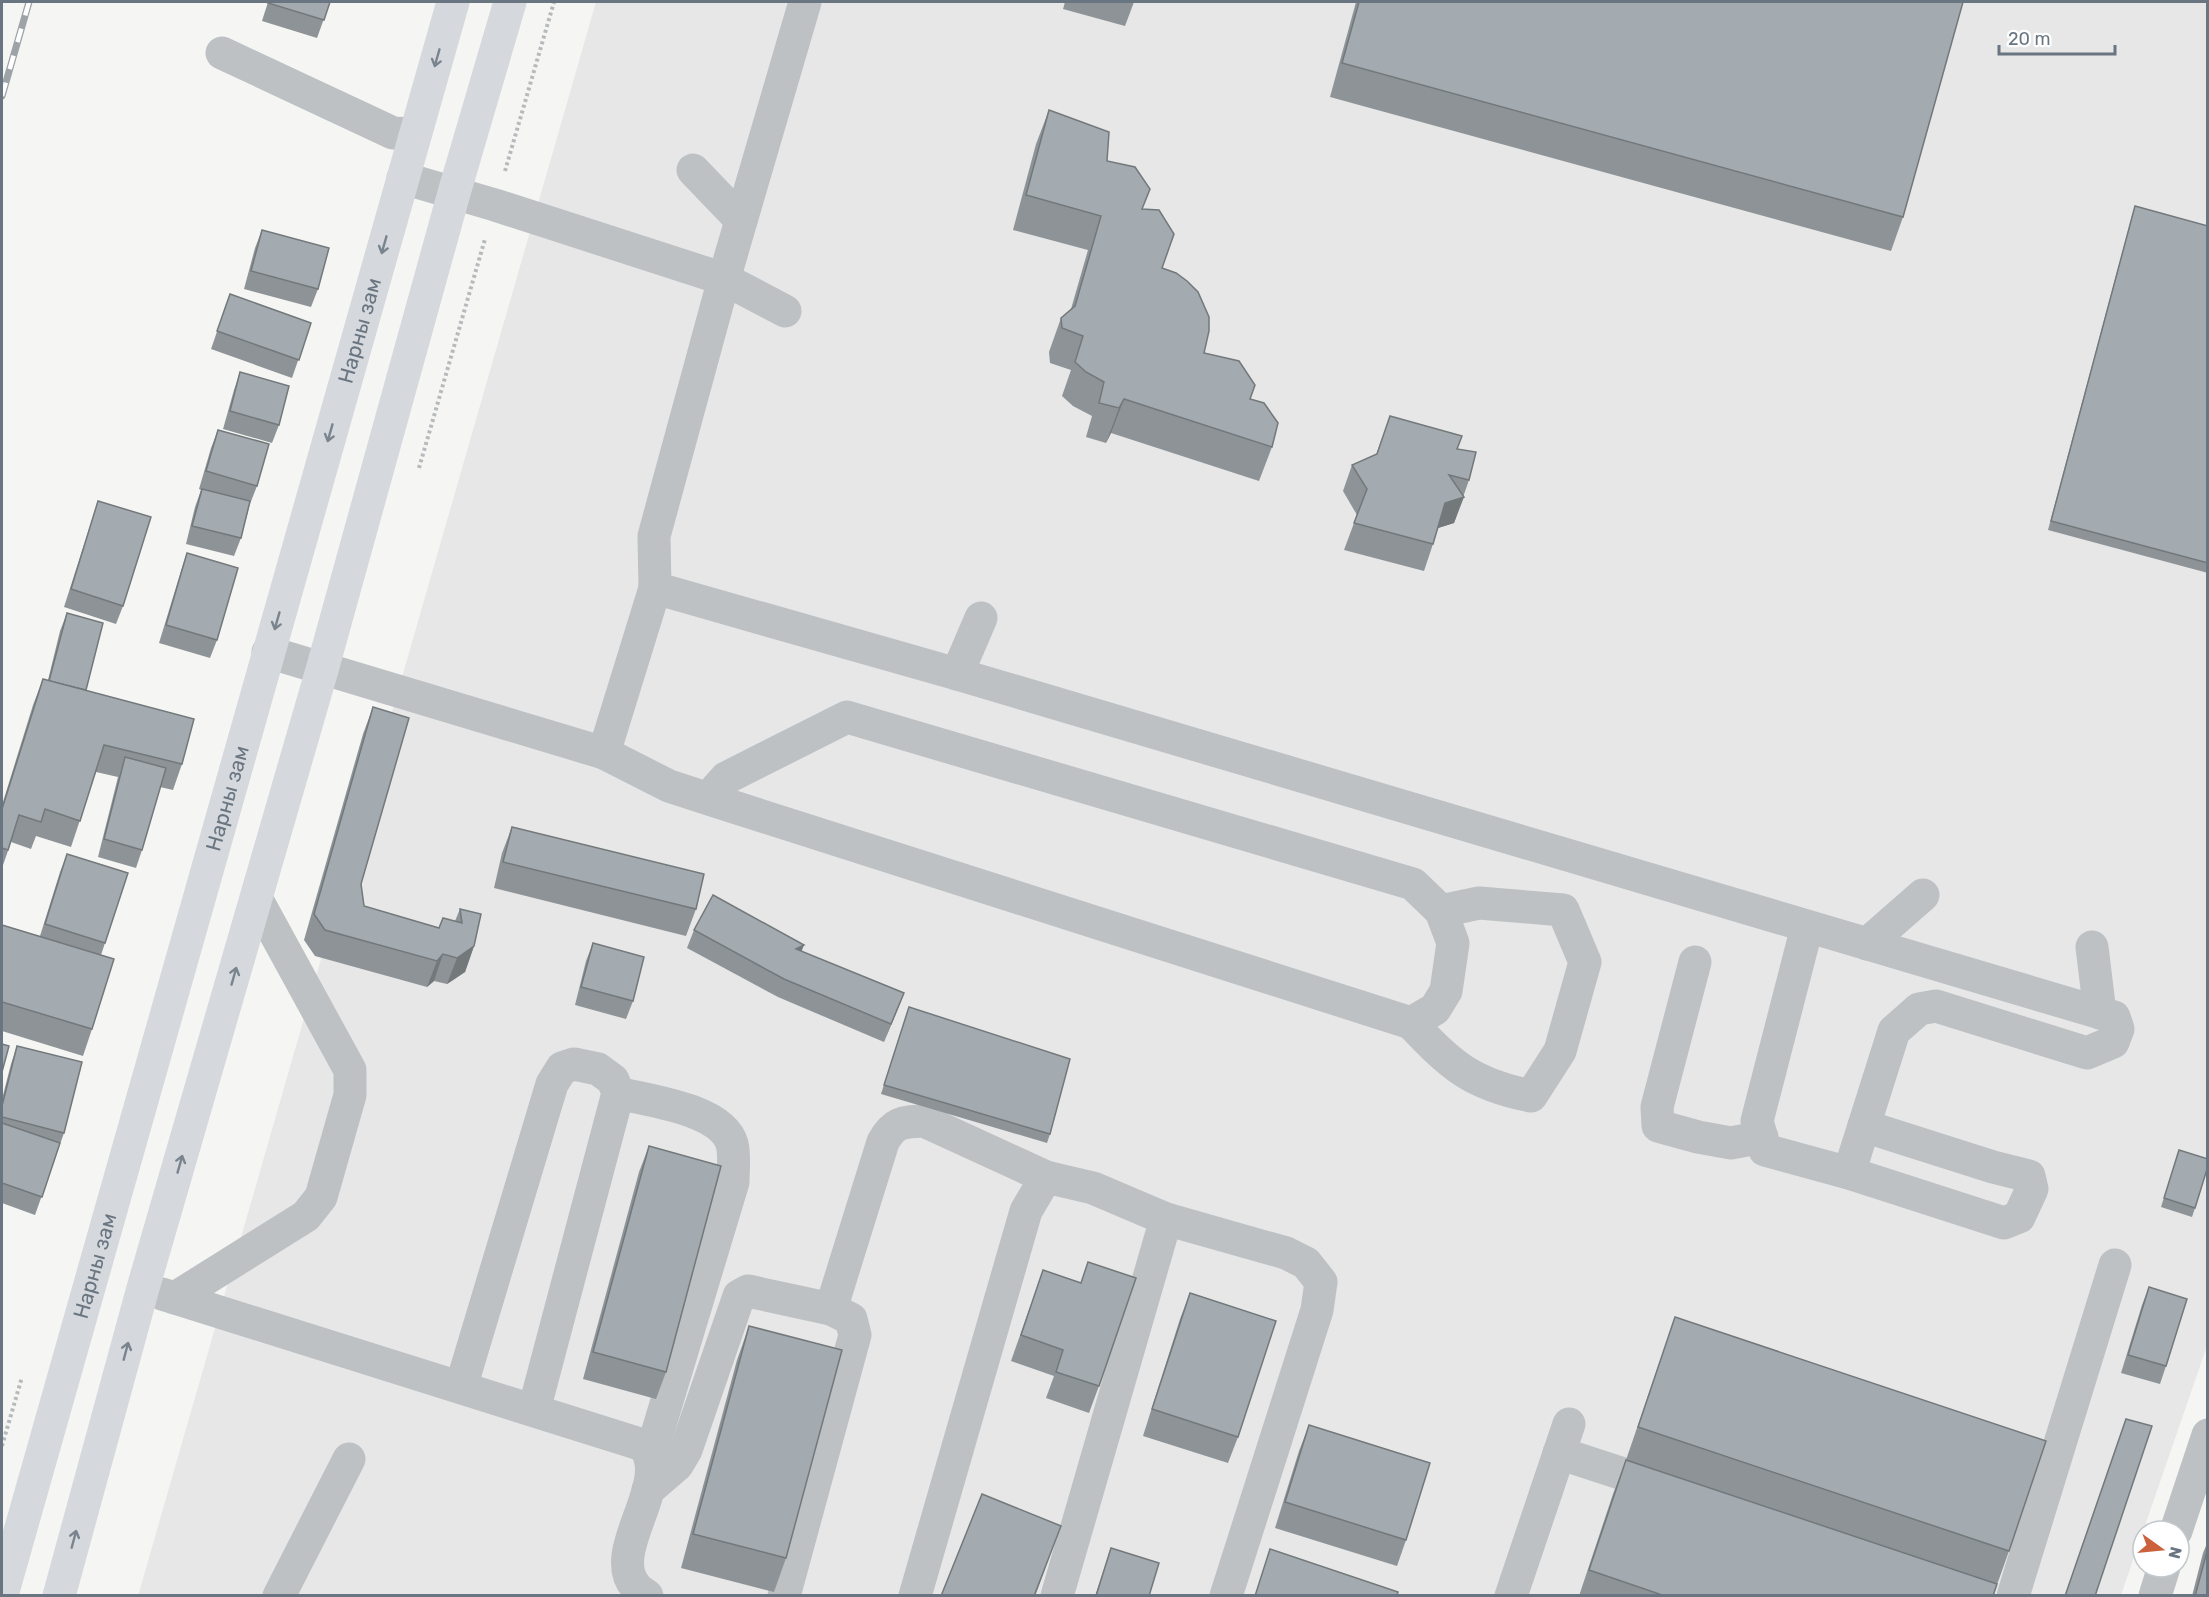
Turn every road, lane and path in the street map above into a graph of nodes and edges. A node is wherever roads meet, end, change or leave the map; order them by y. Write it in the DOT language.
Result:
graph roads {
  1 [pos="453,2"];
  2 [pos="510,2"];
  3 [pos="805,2"];
  4 [pos="222,53"];
  5 [pos="415,135"];
  6 [pos="693,170"];
  7 [pos="403,178"];
  8 [pos="454,193"];
  9 [pos="741,220"];
  10 [pos="724,279"];
  11 [pos="785,311"];
  12 [pos="655,588"];
  13 [pos="981,618"];
  14 [pos="268,652"];
  15 [pos="322,670"];
  16 [pos="957,674"];
  17 [pos="604,753"];
  18 [pos="712,800"];
  19 [pos="1923,896"];
  20 [pos="257,900"];
  21 [pos="1441,910"];
  22 [pos="1807,927"];
  23 [pos="1867,944"];
  24 [pos="2092,947"];
  25 [pos="1695,962"];
  26 [pos="2100,1013"];
  27 [pos="1411,1023"];
  28 [pos="618,1093"];
  29 [pos="1864,1126"];
  30 [pos="1762,1137"];
  31 [pos="1849,1173"];
  32 [pos="1046,1177"];
  33 [pos="1166,1219"];
  34 [pos="2115,1266"];
  35 [pos="143,1288"];
  36 [pos="175,1298"];
  37 [pos="831,1309"];
  38 [pos="462,1387"];
  39 [pos="534,1410"];
  40 [pos="2208,1435"];
  41 [pos="651,1454"];
  42 [pos="350,1459"];
  43 [pos="648,1490"];
  44 [pos="1694,1497"];
  45 [pos="2180,1519"];
  46 [pos="2160,1579"];
  47 [pos="2000,1594"];
  48 [pos="2,1596"];
  49 [pos="59,1596"];
  50 [pos="279,1596"];
  51 [pos="647,1596"];
  52 [pos="784,1596"];
  53 [pos="915,1596"];
  54 [pos="1057,1596"];
  55 [pos="1226,1596"];
  56 [pos="1511,1596"];
  57 [pos="2155,1596"];
  1 -- 5 [label="main road, Нарны зам, one-way"];
  2 -- 8 [label="main road"];
  3 -- 9 [label="street"];
  4 -- 5 [label="street"];
  5 -- 7 [label="main road, Нарны зам"];
  6 -- 9 [label="street"];
  7 -- 8 [label="street"];
  7 -- 14 [label="main road, Нарны зам, one-way"];
  8 -- 10 [label="street"];
  8 -- 15 [label="main road"];
  9 -- 10 [label="street"];
  10 -- 11 [label="street"];
  10 -- 12 [label="street"];
  12 -- 16 [label="street"];
  12 -- 17 [label="street"];
  13 -- 16 [label="street"];
  14 -- 15 [label="street"];
  14 -- 48 [label="main road, Нарны зам"];
  15 -- 17 [label="street"];
  15 -- 20 [label="main road"];
  16 -- 22 [label="street"];
  17 -- 18 [label="street"];
  18 -- 21 [label="street"];
  18 -- 27 [label="street"];
  19 -- 23 [label="street"];
  35 -- 20 [label="main road, one-way"];
  20 -- 36 [label="street"];
  21 -- 27 [label="street"];
  21 -- 27 [label="street"];
  22 -- 23 [label="street"];
  22 -- 30 [label="street"];
  23 -- 26 [label="street"];
  24 -- 26 [label="street"];
  25 -- 30 [label="street"];
  26 -- 29 [label="street"];
  28 -- 38 [label="street"];
  28 -- 39 [label="street"];
  28 -- 41 [label="street"];
  29 -- 31 [label="street"];
  29 -- 31 [label="street"];
  30 -- 31 [label="street"];
  32 -- 33 [label="street"];
  32 -- 37 [label="street"];
  32 -- 53 [label="street"];
  33 -- 54 [label="street"];
  33 -- 55 [label="street"];
  34 -- 47 [label="street"];
  35 -- 36 [label="street"];
  49 -- 35 [label="main road, one-way"];
  36 -- 38 [label="street"];
  37 -- 43 [label="street"];
  37 -- 52 [label="street"];
  38 -- 39 [label="street"];
  39 -- 41 [label="street"];
  40 -- 45 [label="street"];
  41 -- 43 [label="street"];
  42 -- 50 [label="street"];
  43 -- 51 [label="street"];
  44 -- 56 [label="street"];
  46 -- 57 [label="street"];
}
